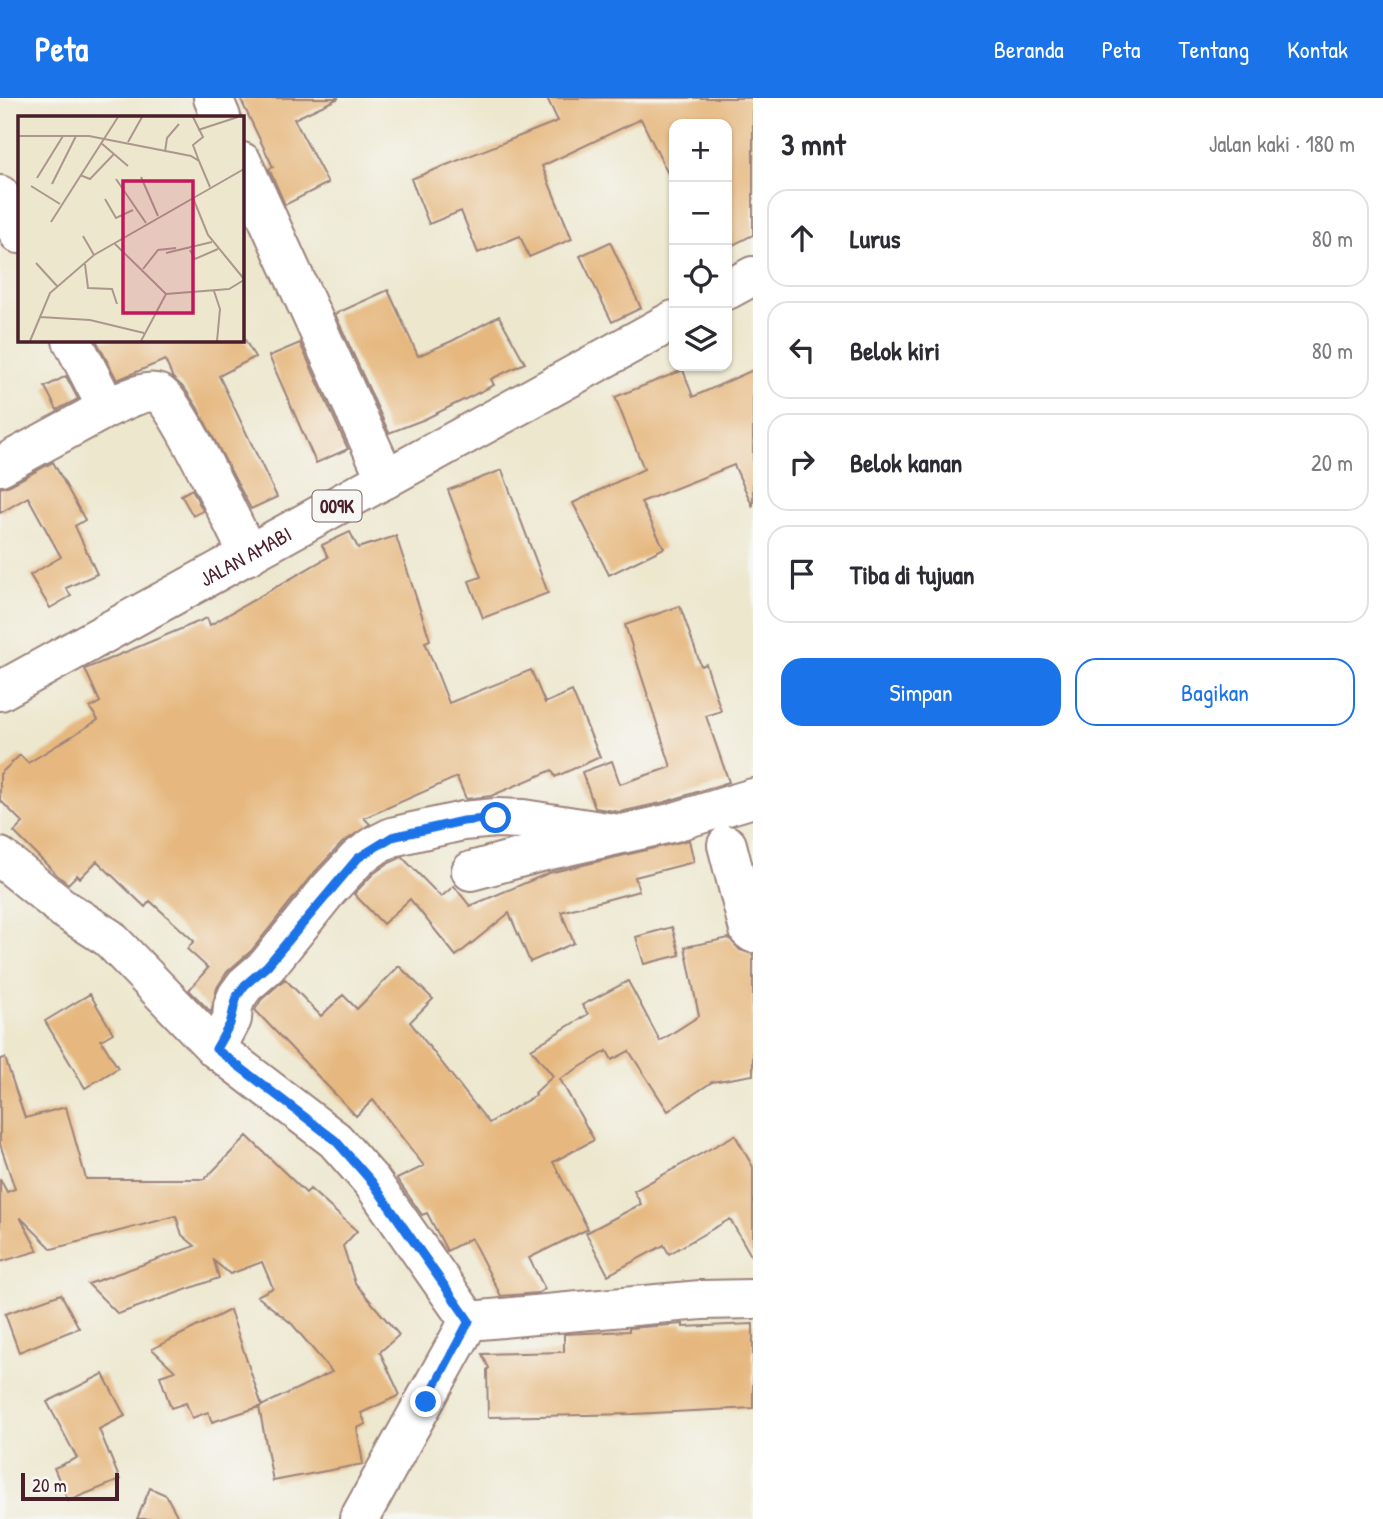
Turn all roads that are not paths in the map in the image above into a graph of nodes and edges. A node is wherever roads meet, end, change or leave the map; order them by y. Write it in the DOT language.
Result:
graph roads {
  1 [pos="213,98"];
  2 [pos="221,116"];
  3 [pos="243,164"];
  4 [pos="0,195"];
  5 [pos="18,232"];
  6 [pos="669,323"];
  7 [pos="73,341"];
  8 [pos="107,408"];
  9 [pos="0,466"];
  10 [pos="386,479"];
  11 [pos="249,555"];
  12 [pos="0,691"];
  13 [pos="753,798"];
  14 [pos="620,834"];
  15 [pos="727,845"];
  16 [pos="0,857"];
  17 [pos="471,871"];
  18 [pos="753,933"];
  19 [pos="216,1049"];
  20 [pos="753,1299"];
  21 [pos="469,1321"];
  22 [pos="359,1519"];
  1 -- 2 [label="street"];
  3 -- 10 [label="street"];
  4 -- 5 [label="street"];
  6 -- 10 [label="street, JALAN AMABI / 009K"];
  7 -- 8 [label="street"];
  8 -- 9 [label="street"];
  8 -- 11 [label="street"];
  10 -- 11 [label="street, JALAN AMABI / 009K"];
  11 -- 12 [label="street, JALAN AMABI / 009K"];
  13 -- 14 [label="street"];
  14 -- 17 [label="street"];
  14 -- 19 [label="street"];
  15 -- 18 [label="street"];
  16 -- 19 [label="street"];
  19 -- 21 [label="street"];
  20 -- 21 [label="street"];
  21 -- 22 [label="street"];
}
